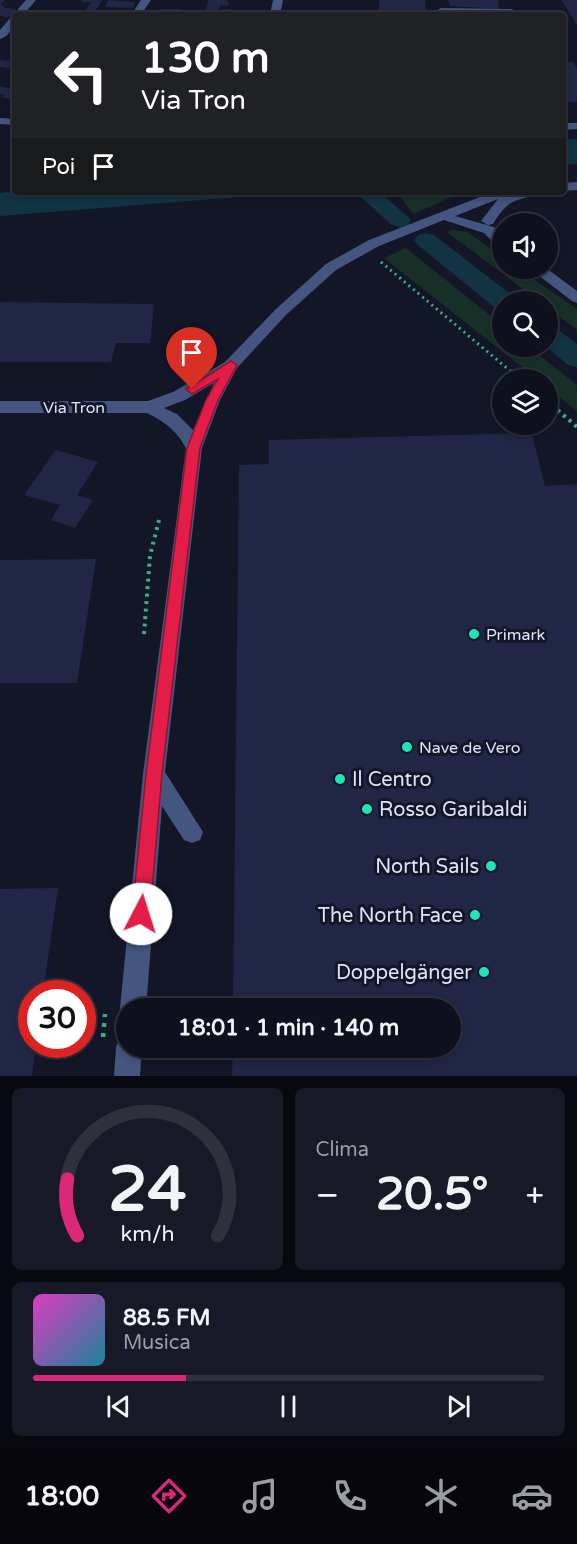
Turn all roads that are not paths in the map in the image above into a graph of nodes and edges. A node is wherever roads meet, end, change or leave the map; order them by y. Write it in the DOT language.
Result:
graph roads {
  1 [pos="31,0"];
  2 [pos="441,11"];
  3 [pos="20,12"];
  4 [pos="465,12"];
  5 [pos="12,22"];
  6 [pos="0,36"];
  7 [pos="521,195"];
  8 [pos="481,196"];
  9 [pos="439,217"];
  10 [pos="488,226"];
  11 [pos="492,231"];
  12 [pos="551,279"];
  13 [pos="577,298"];
  14 [pos="231,365"];
  15 [pos="0,407"];
  16 [pos="147,407"];
  17 [pos="194,448"];
  18 [pos="154,774"];
  19 [pos="192,832"];
  20 [pos="134,998"];
  21 [pos="128,1058"];
  22 [pos="126,1076"];
  1 -- 3 [label="street"];
  2 -- 4 [label="street"];
  5 -- 6 [label="street"];
  7 -- 10 [label="street"];
  8 -- 9 [label="street"];
  8 -- 10 [label="street"];
  9 -- 10 [label="street"];
  9 -- 14 [label="street"];
  10 -- 11 [label="street"];
  12 -- 13 [label="street"];
  14 -- 16 [label="street, Via Tron"];
  14 -- 17 [label="street"];
  15 -- 16 [label="street, Via Tron"];
  16 -- 17 [label="street, Via Tron"];
  17 -- 18 [label="street"];
  18 -- 19 [label="street"];
  18 -- 20 [label="street"];
  21 -- 22 [label="street"];
}
